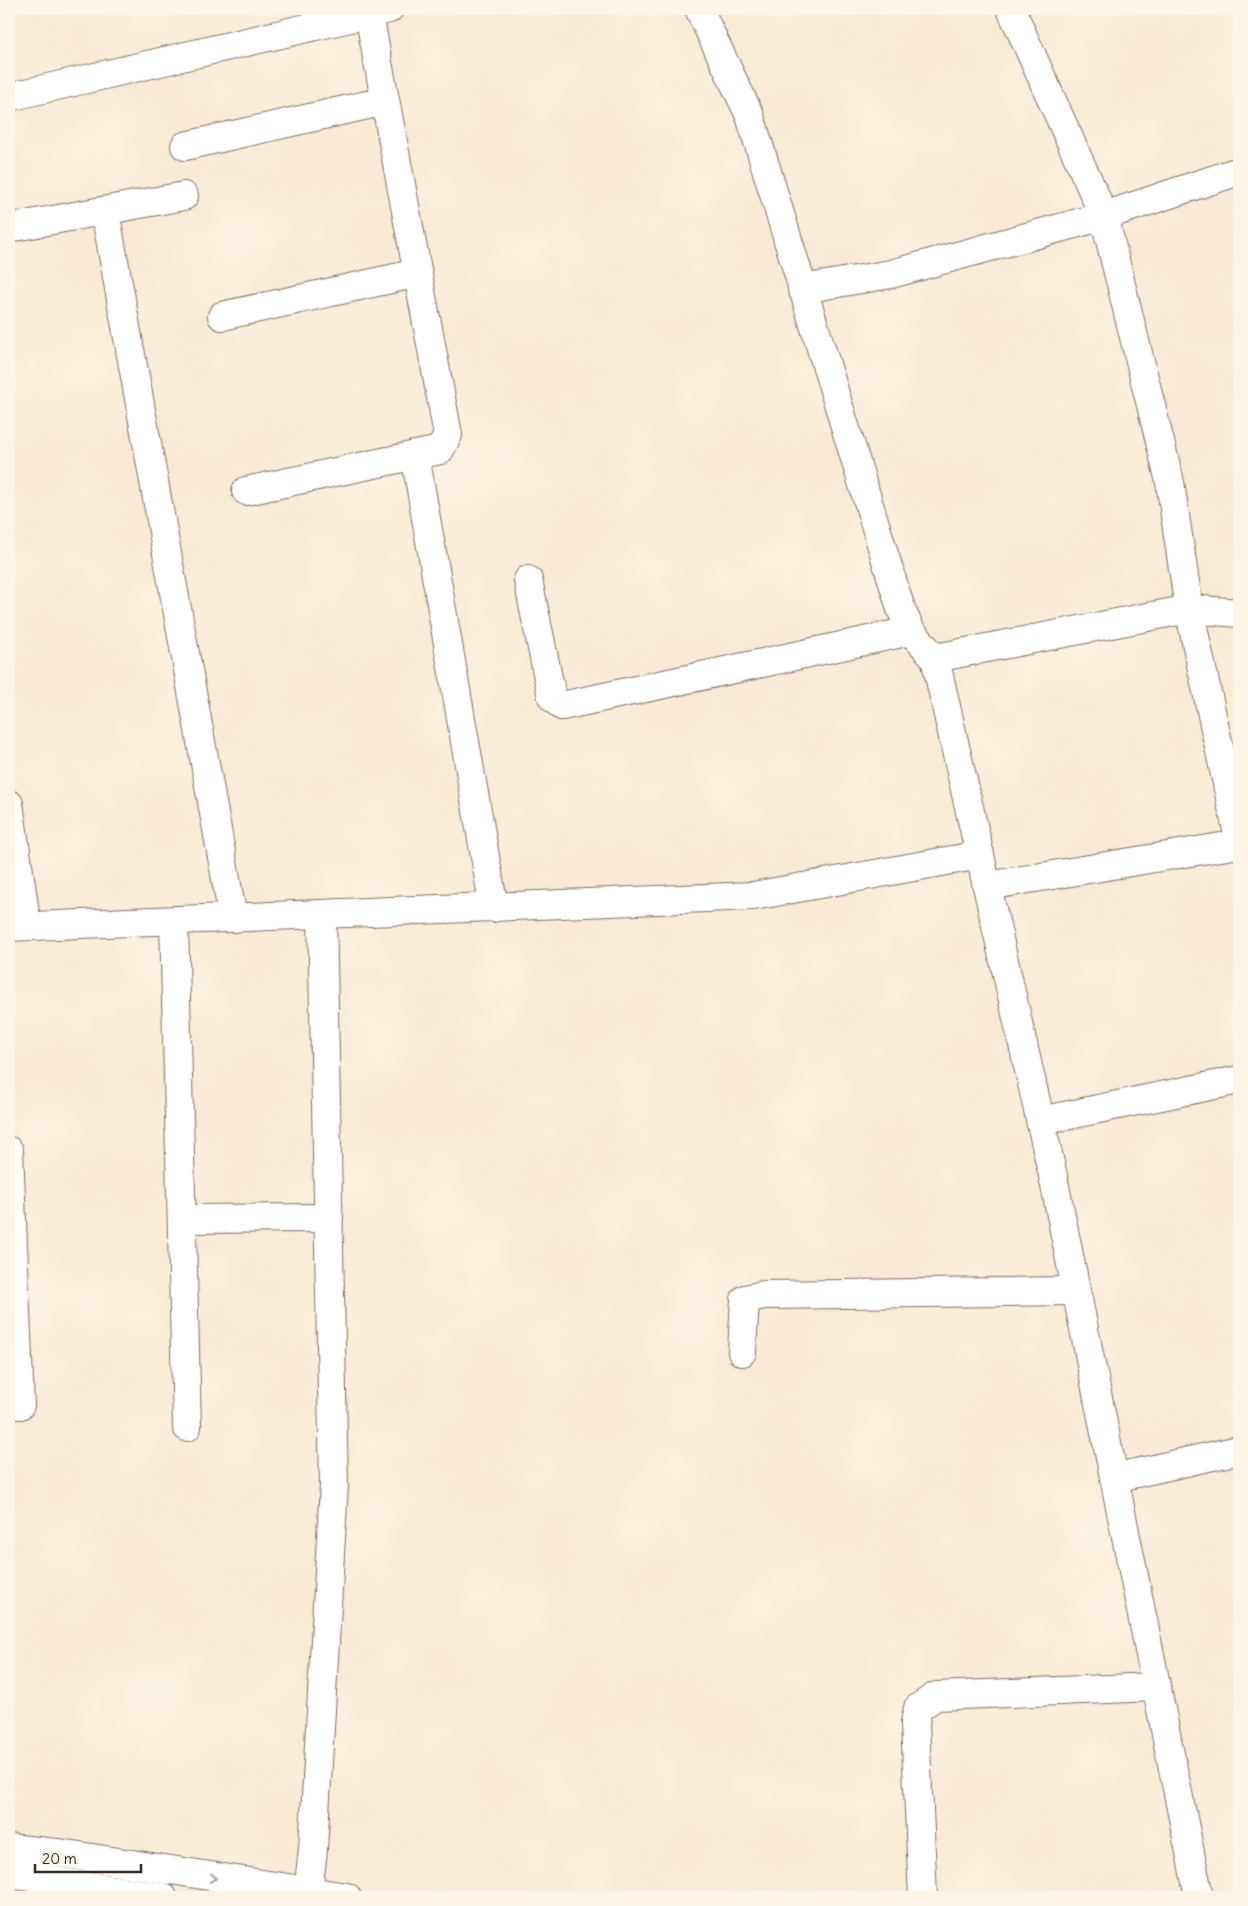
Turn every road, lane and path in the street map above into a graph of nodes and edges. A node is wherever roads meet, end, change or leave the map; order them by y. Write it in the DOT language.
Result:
graph roads {
  1 [pos="699,9"];
  2 [pos="1012,9"];
  3 [pos="379,11"];
  4 [pos="9,97"];
  5 [pos="385,101"];
  6 [pos="185,146"];
  7 [pos="1239,170"];
  8 [pos="184,196"];
  9 [pos="105,211"];
  10 [pos="1104,216"];
  11 [pos="9,228"];
  12 [pos="418,274"];
  13 [pos="802,289"];
  14 [pos="222,316"];
  15 [pos="415,455"];
  16 [pos="246,491"];
  17 [pos="528,580"];
  18 [pos="1189,609"];
  19 [pos="1239,613"];
  20 [pos="911,632"];
  21 [pos="935,658"];
  22 [pos="9,804"];
  23 [pos="1239,839"];
  24 [pos="1239,844"];
  25 [pos="980,855"];
  26 [pos="987,886"];
  27 [pos="494,908"];
  28 [pos="322,915"];
  29 [pos="233,918"];
  30 [pos="174,921"];
  31 [pos="18,926"];
  32 [pos="1239,1080"];
  33 [pos="1040,1121"];
  34 [pos="9,1151"];
  35 [pos="329,1218"];
  36 [pos="182,1219"];
  37 [pos="1076,1291"];
  38 [pos="742,1352"];
  39 [pos="9,1404"];
  40 [pos="187,1426"];
  41 [pos="1239,1450"];
  42 [pos="1114,1478"];
  43 [pos="1156,1687"];
  44 [pos="9,1848"];
  45 [pos="66,1854"];
  46 [pos="9,1874"];
  47 [pos="65,1889"];
  48 [pos="308,1893"];
  49 [pos="163,1897"];
  50 [pos="347,1897"];
  51 [pos="923,1897"];
  52 [pos="1199,1897"];
  1 -- 13 [label="street"];
  2 -- 10 [label="street"];
  3 -- 4 [label="street"];
  3 -- 5 [label="street"];
  5 -- 6 [label="street"];
  5 -- 12 [label="street"];
  7 -- 10 [label="street"];
  8 -- 9 [label="street"];
  9 -- 11 [label="street"];
  9 -- 29 [label="street"];
  10 -- 13 [label="street"];
  10 -- 18 [label="street"];
  12 -- 14 [label="street"];
  12 -- 15 [label="street"];
  13 -- 20 [label="street"];
  15 -- 16 [label="street"];
  15 -- 27 [label="street"];
  17 -- 20 [label="street"];
  18 -- 19 [label="street"];
  18 -- 21 [label="street"];
  18 -- 23 [label="street"];
  20 -- 21 [label="street"];
  21 -- 25 [label="street"];
  22 -- 31 [label="street"];
  24 -- 26 [label="street"];
  25 -- 26 [label="street"];
  25 -- 27 [label="street"];
  26 -- 33 [label="street"];
  27 -- 28 [label="street"];
  28 -- 29 [label="street"];
  28 -- 35 [label="street"];
  29 -- 30 [label="street"];
  30 -- 31 [label="street"];
  30 -- 36 [label="street"];
  32 -- 33 [label="street"];
  33 -- 37 [label="street"];
  34 -- 39 [label="street"];
  35 -- 36 [label="street"];
  35 -- 48 [label="street"];
  36 -- 40 [label="street"];
  37 -- 38 [label="street"];
  37 -- 42 [label="street"];
  41 -- 42 [label="street"];
  42 -- 43 [label="street"];
  43 -- 51 [label="street"];
  43 -- 52 [label="street"];
  44 -- 45 [label="street"];
  45 -- 47 [label="street"];
  45 -- 48 [label="street, one-way"];
  46 -- 47 [label="street"];
  47 -- 49 [label="street"];
  48 -- 50 [label="street"];
}
